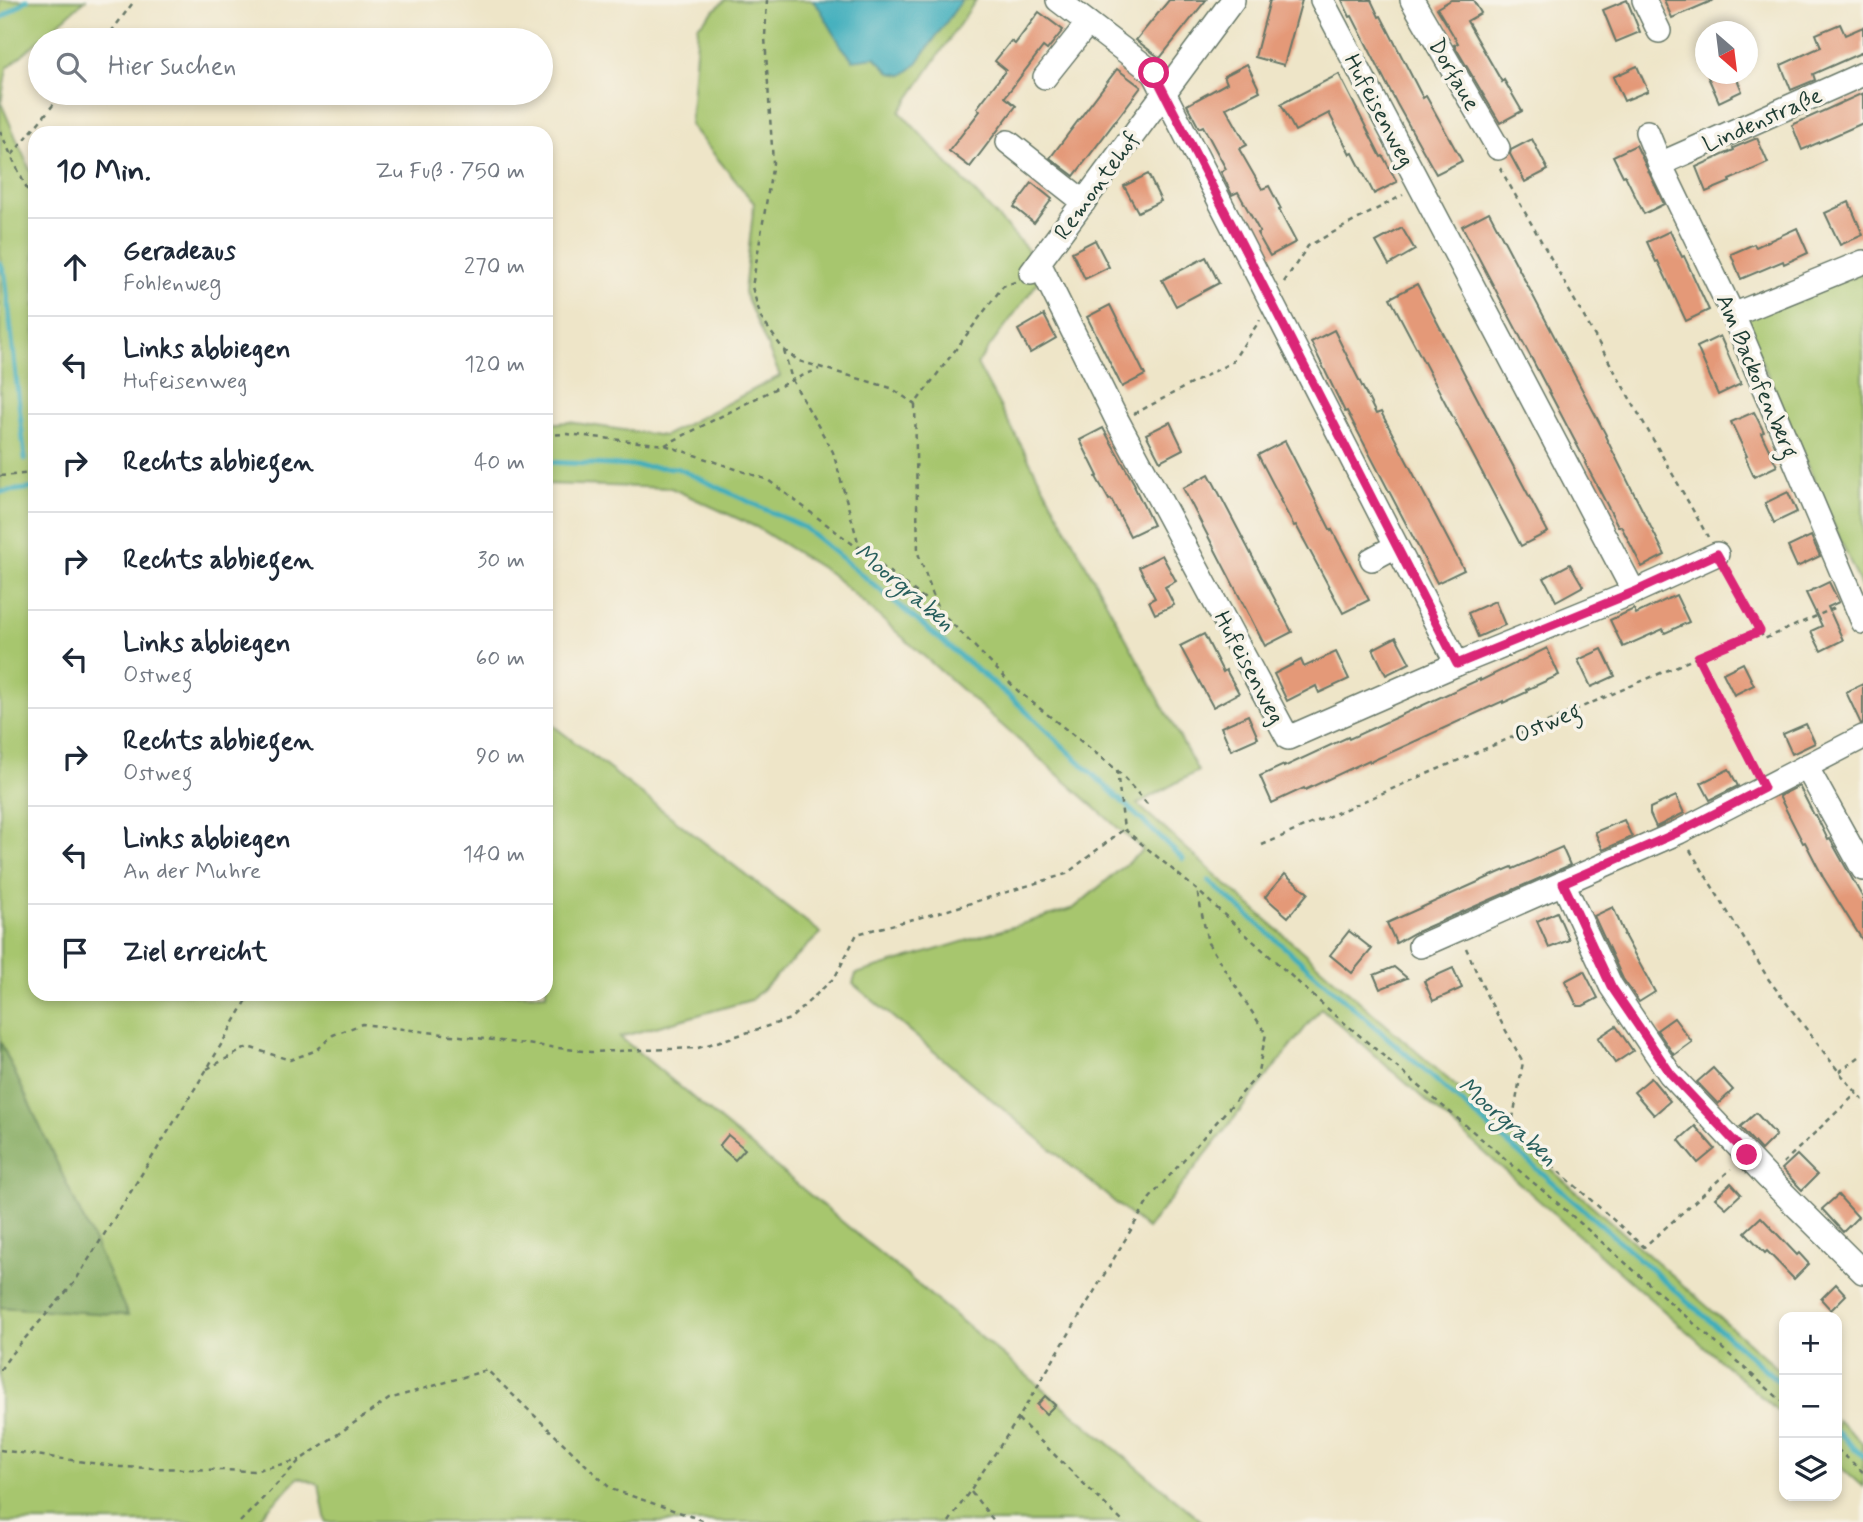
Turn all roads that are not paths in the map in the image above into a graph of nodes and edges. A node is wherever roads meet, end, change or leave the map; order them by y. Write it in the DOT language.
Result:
graph roads {
  1 [pos="1058,0"];
  2 [pos="1233,0"];
  3 [pos="1322,0"];
  4 [pos="1412,0"];
  5 [pos="1644,0"];
  6 [pos="1088,23"];
  7 [pos="1659,31"];
  8 [pos="1863,74"];
  9 [pos="1045,77"];
  10 [pos="1164,93"];
  11 [pos="1647,132"];
  12 [pos="1008,142"];
  13 [pos="1498,148"];
  14 [pos="1660,164"];
  15 [pos="1084,202"];
  16 [pos="1863,262"];
  17 [pos="1034,270"];
  18 [pos="1732,314"];
  19 [pos="1396,546"];
  20 [pos="1717,554"];
  21 [pos="1372,559"];
  22 [pos="1634,592"];
  23 [pos="1863,622"];
  24 [pos="1457,664"];
  25 [pos="1863,737"];
  26 [pos="1806,765"];
  27 [pos="1863,869"];
  28 [pos="1563,883"];
  29 [pos="1420,946"];
  30 [pos="1863,1272"];
  1 -- 6 [label="street"];
  2 -- 10 [label="street, Remontehof"];
  3 -- 22 [label="street, Hufeisenweg"];
  4 -- 13 [label="street, Dorfaue"];
  5 -- 7 [label="street"];
  6 -- 9 [label="street"];
  6 -- 10 [label="street"];
  8 -- 14 [label="street, Lindenstraße"];
  10 -- 15 [label="street, Remontehof"];
  10 -- 19 [label="street"];
  11 -- 14 [label="street, Am Backofenberg"];
  12 -- 15 [label="street"];
  14 -- 18 [label="street, Am Backofenberg"];
  15 -- 17 [label="street, Remontehof"];
  16 -- 18 [label="street"];
  17 -- 24 [label="street, Hufeisenweg"];
  18 -- 23 [label="street, Am Backofenberg"];
  19 -- 21 [label="street"];
  19 -- 24 [label="street"];
  20 -- 22 [label="street, Hufeisenweg"];
  22 -- 24 [label="street, Hufeisenweg"];
  25 -- 26 [label="street"];
  26 -- 27 [label="street"];
  26 -- 28 [label="street"];
  28 -- 29 [label="street"];
  28 -- 30 [label="street"];
}
